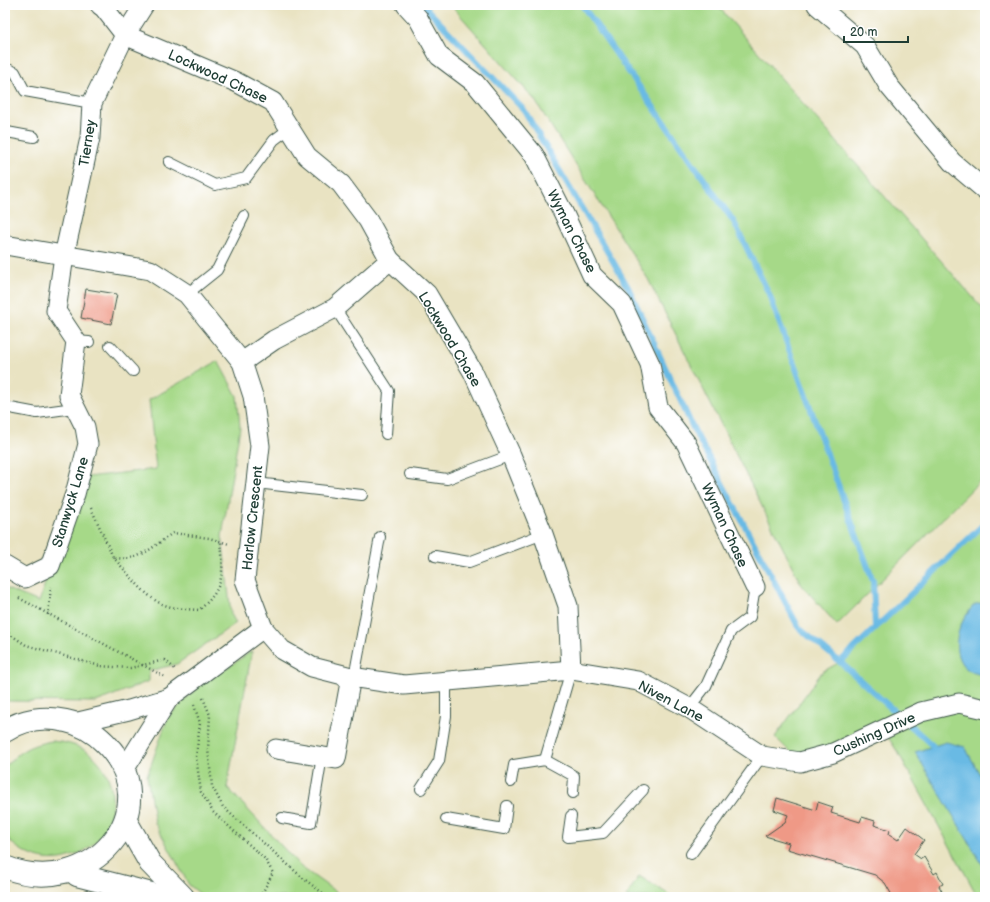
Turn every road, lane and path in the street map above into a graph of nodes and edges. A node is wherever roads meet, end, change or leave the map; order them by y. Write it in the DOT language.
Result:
graph roads {
  1 [pos="100,5"];
  2 [pos="144,5"];
  3 [pos="406,5"];
  4 [pos="817,5"];
  5 [pos="125,35"];
  6 [pos="5,68"];
  7 [pos="92,103"];
  8 [pos="290,128"];
  9 [pos="5,129"];
  10 [pos="34,137"];
  11 [pos="168,162"];
  12 [pos="985,190"];
  13 [pos="244,216"];
  14 [pos="5,245"];
  15 [pos="64,256"];
  16 [pos="390,260"];
  17 [pos="187,294"];
  18 [pos="335,308"];
  19 [pos="110,346"];
  20 [pos="242,362"];
  21 [pos="133,371"];
  22 [pos="5,407"];
  23 [pos="74,408"];
  24 [pos="386,434"];
  25 [pos="512,455"];
  26 [pos="410,474"];
  27 [pos="256,483"];
  28 [pos="75,494"];
  29 [pos="362,494"];
  30 [pos="543,534"];
  31 [pos="380,537"];
  32 [pos="221,542"];
  33 [pos="249,550"];
  34 [pos="435,556"];
  35 [pos="113,557"];
  36 [pos="5,566"];
  37 [pos="755,587"];
  38 [pos="263,628"];
  39 [pos="5,631"];
  40 [pos="571,670"];
  41 [pos="352,678"];
  42 [pos="188,682"];
  43 [pos="446,682"];
  44 [pos="169,698"];
  45 [pos="689,708"];
  46 [pos="985,709"];
  47 [pos="74,723"];
  48 [pos="8,727"];
  49 [pos="276,749"];
  50 [pos="322,756"];
  51 [pos="762,756"];
  52 [pos="546,760"];
  53 [pos="124,770"];
  54 [pos="511,782"];
  55 [pos="421,789"];
  56 [pos="642,790"];
  57 [pos="573,794"];
  58 [pos="507,806"];
  59 [pos="571,816"];
  60 [pos="282,818"];
  61 [pos="446,819"];
  62 [pos="126,821"];
  63 [pos="691,854"];
  64 [pos="9,874"];
  65 [pos="77,875"];
  66 [pos="163,897"];
  67 [pos="182,897"];
  68 [pos="328,897"];
  1 -- 5 [label="street, Lockwood Chase"];
  2 -- 5 [label="street"];
  3 -- 37 [label="street, Wyman Chase"];
  4 -- 12 [label="street"];
  5 -- 7 [label="street, Tierney"];
  5 -- 8 [label="street, Lockwood Chase"];
  6 -- 7 [label="lane"];
  7 -- 15 [label="street, Tierney"];
  8 -- 11 [label="lane"];
  8 -- 16 [label="street, Lockwood Chase"];
  9 -- 10 [label="lane"];
  13 -- 17 [label="lane"];
  14 -- 15 [label="street, Harlow Crescent"];
  15 -- 17 [label="street, Harlow Crescent"];
  15 -- 23 [label="street, Stanwyck Lane"];
  16 -- 18 [label="street"];
  16 -- 25 [label="street, Lockwood Chase"];
  17 -- 20 [label="street, Harlow Crescent"];
  18 -- 20 [label="street"];
  18 -- 24 [label="lane"];
  19 -- 21 [label="lane"];
  20 -- 27 [label="street, Harlow Crescent"];
  22 -- 23 [label="lane"];
  23 -- 28 [label="street, Stanwyck Lane"];
  25 -- 26 [label="lane"];
  25 -- 30 [label="street, Lockwood Chase"];
  27 -- 29 [label="lane"];
  27 -- 33 [label="street, Harlow Crescent"];
  28 -- 35 [label="path"];
  28 -- 36 [label="street, Stanwyck Lane"];
  30 -- 34 [label="lane"];
  30 -- 40 [label="street, Lockwood Chase"];
  31 -- 41 [label="lane"];
  32 -- 33 [label="path"];
  32 -- 35 [label="path"];
  32 -- 35 [label="path"];
  33 -- 38 [label="street, Harlow Crescent"];
  37 -- 45 [label="lane"];
  38 -- 41 [label="street, Harlow Crescent"];
  38 -- 42 [label="street"];
  39 -- 42 [label="path"];
  40 -- 43 [label="street, Harlow Crescent"];
  40 -- 45 [label="street, Niven Lane"];
  40 -- 52 [label="lane"];
  41 -- 43 [label="street, Harlow Crescent"];
  41 -- 50 [label="street"];
  42 -- 44 [label="street"];
  42 -- 68 [label="path"];
  43 -- 55 [label="lane"];
  44 -- 47 [label="street"];
  44 -- 53 [label="street"];
  45 -- 51 [label="street, Niven Lane"];
  46 -- 51 [label="street, Cushing Drive"];
  47 -- 48 [label="street"];
  47 -- 53 [label="street"];
  49 -- 50 [label="street"];
  50 -- 60 [label="lane"];
  51 -- 63 [label="lane"];
  52 -- 54 [label="lane"];
  52 -- 57 [label="lane"];
  53 -- 62 [label="street"];
  56 -- 59 [label="lane"];
  58 -- 61 [label="lane"];
  62 -- 65 [label="street"];
  62 -- 67 [label="street"];
  64 -- 65 [label="street"];
  65 -- 66 [label="street"];
}
